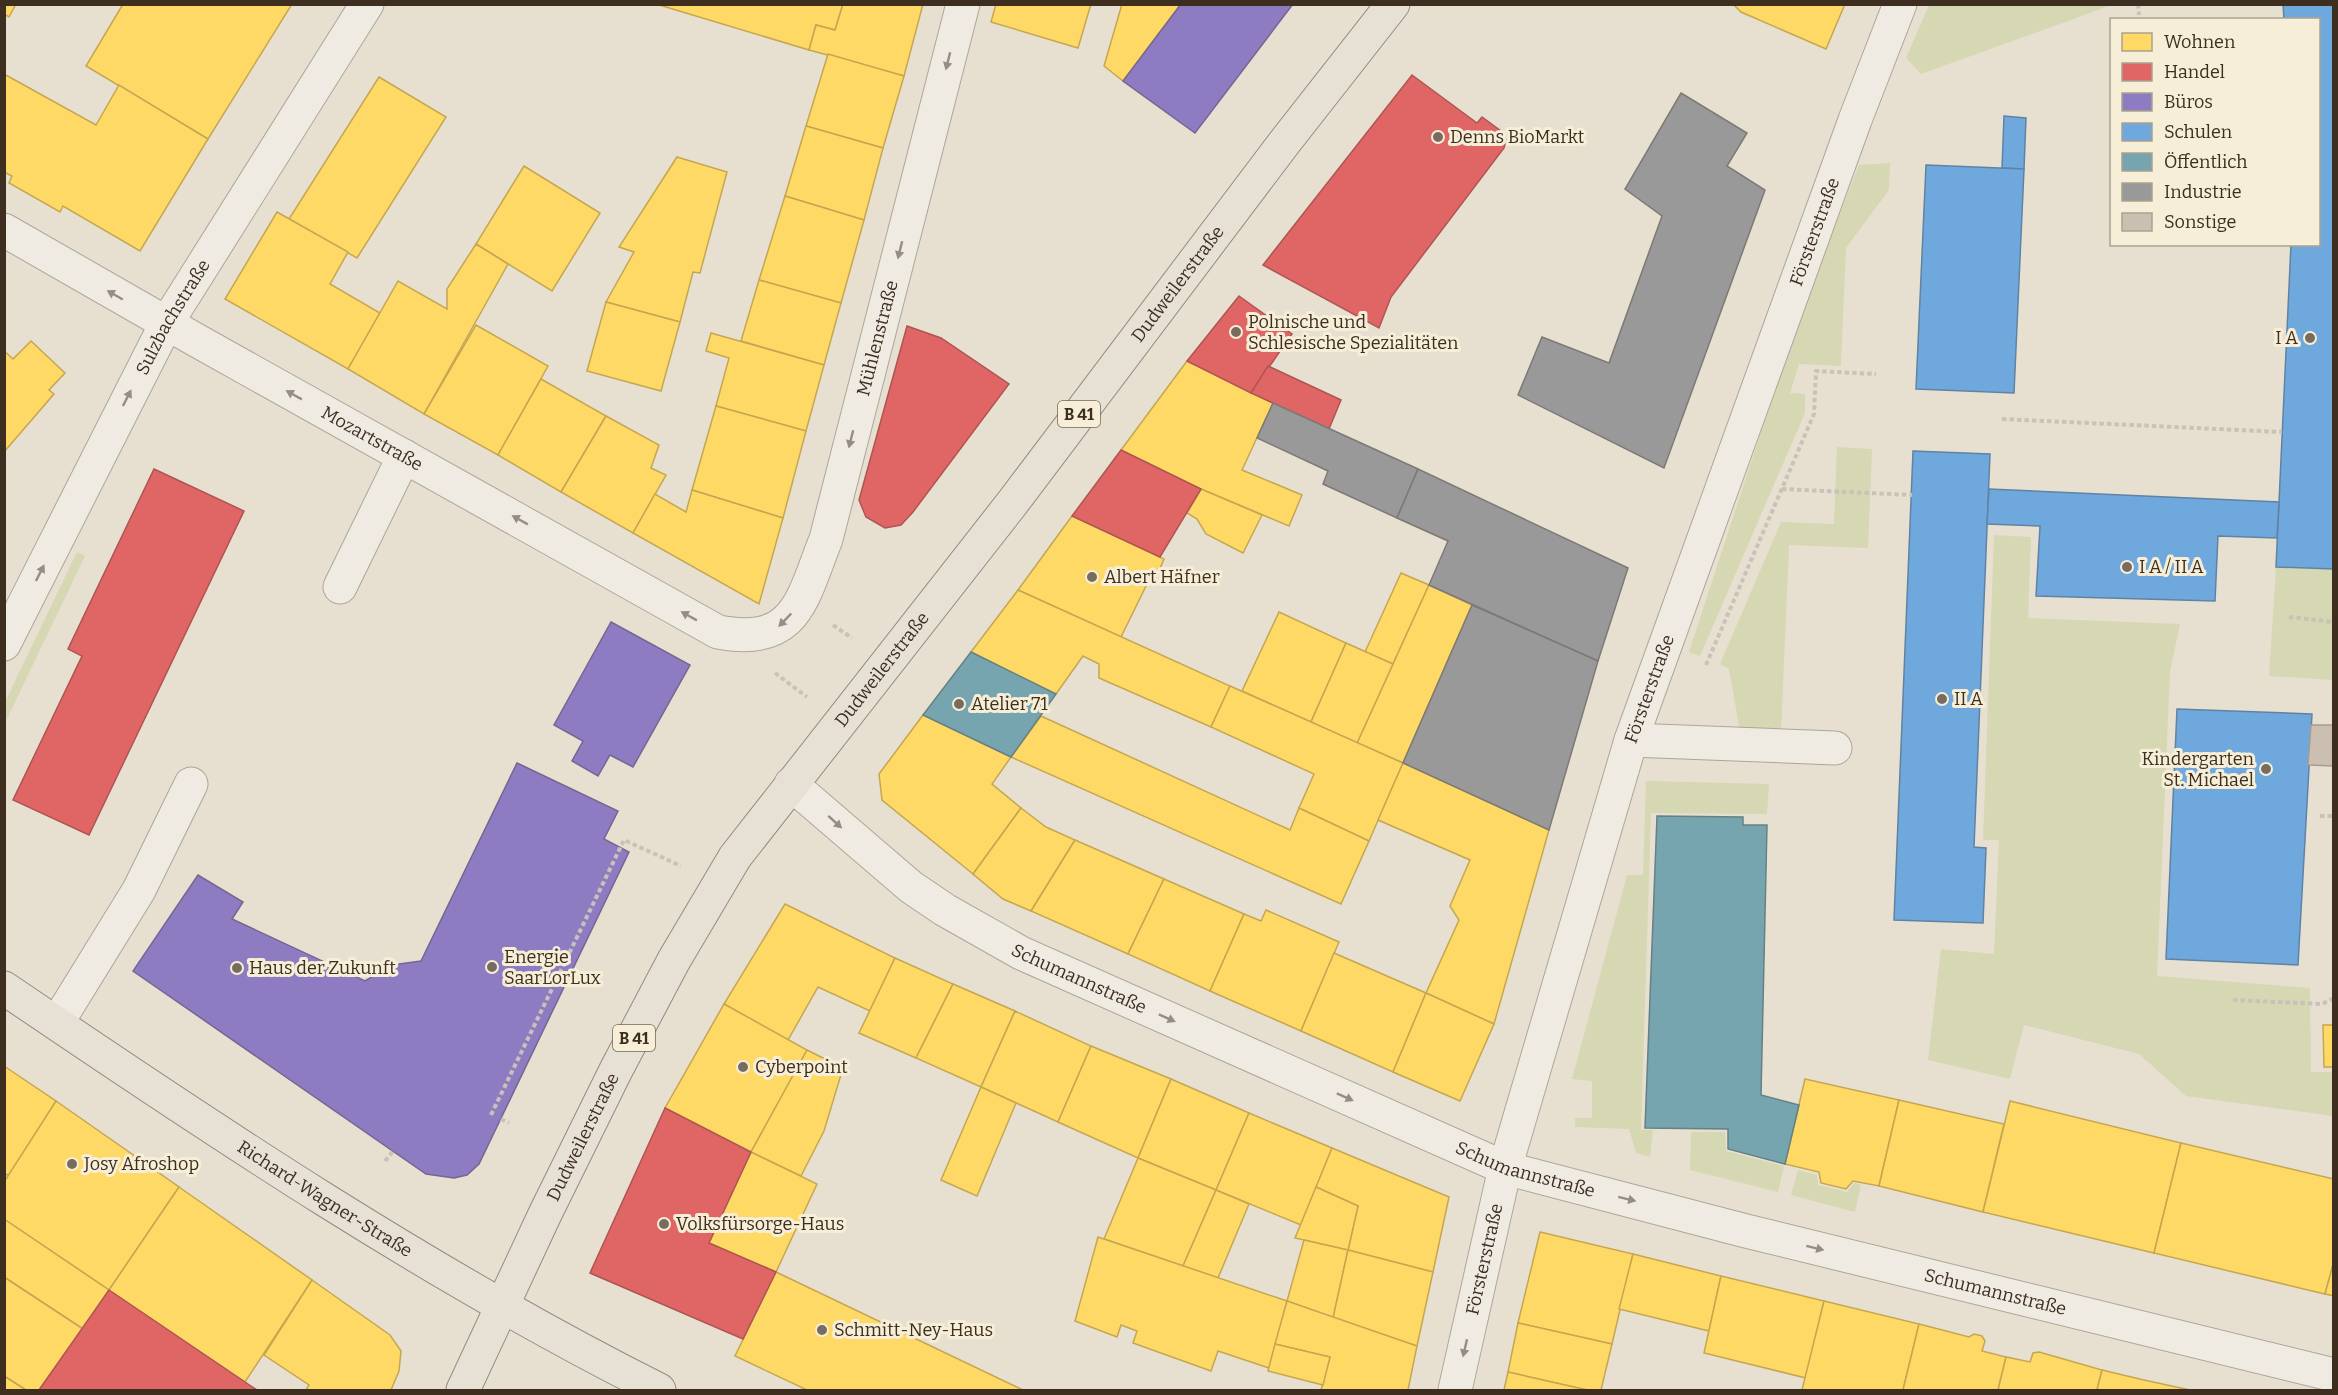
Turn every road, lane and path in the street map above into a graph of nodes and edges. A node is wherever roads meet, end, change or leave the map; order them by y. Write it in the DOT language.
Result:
graph roads {
  1 [pos="367,4"];
  2 [pos="963,4"];
  3 [pos="1393,4"];
  4 [pos="1900,4"];
  5 [pos="2138,4"];
  6 [pos="2139,15"];
  7 [pos="4,230"];
  8 [pos="166,324"];
  9 [pos="1876,374"];
  10 [pos="2002,419"];
  11 [pos="2282,432"];
  12 [pos="405,456"];
  13 [pos="1782,489"];
  14 [pos="1912,495"];
  15 [pos="340,587"];
  16 [pos="15,596"];
  17 [pos="800,603"];
  18 [pos="2289,617"];
  19 [pos="2334,621"];
  20 [pos="731,634"];
  21 [pos="4,644"];
  22 [pos="1709,660"];
  23 [pos="887,663"];
  24 [pos="840,721"];
  25 [pos="1631,740"];
  26 [pos="1835,748"];
  27 [pos="191,784"];
  28 [pos="791,784"];
  29 [pos="2320,816"];
  30 [pos="2334,816"];
  31 [pos="645,850"];
  32 [pos="4,988"];
  33 [pos="2334,998"];
  34 [pos="2233,1000"];
  35 [pos="57,1023"];
  36 [pos="491,1115"];
  37 [pos="501,1119"];
  38 [pos="509,1123"];
  39 [pos="393,1151"];
  40 [pos="385,1161"];
  41 [pos="1505,1168"];
  42 [pos="501,1306"];
  43 [pos="2334,1375"];
  44 [pos="463,1390"];
  45 [pos="659,1390"];
  46 [pos="1455,1390"];
  1 -- 8 [label="street, Sulzbachstraße"];
  2 -- 17 [label="street, Mühlenstraße, one-way"];
  3 -- 23 [label="main road, Dudweilerstraße / B 41"];
  4 -- 25 [label="street, Försterstraße"];
  5 -- 6 [label="path"];
  8 -- 7 [label="street, Mozartstraße, one-way"];
  12 -- 8 [label="street, Mozartstraße, one-way"];
  16 -- 8 [label="street, Sulzbachstraße, one-way"];
  9 -- 13 [label="path"];
  10 -- 11 [label="path"];
  12 -- 15 [label="street"];
  20 -- 12 [label="street, Mozartstraße, one-way"];
  13 -- 14 [label="path"];
  13 -- 22 [label="path"];
  16 -- 21 [label="street, Sulzbachstraße"];
  17 -- 20 [label="street, Mühlenstraße, one-way"];
  17 -- 23 [label="path"];
  18 -- 19 [label="path"];
  20 -- 24 [label="path"];
  23 -- 24 [label="main road, Dudweilerstraße / B 41"];
  24 -- 28 [label="main road, Dudweilerstraße / B 41"];
  25 -- 26 [label="street"];
  25 -- 41 [label="street, Försterstraße"];
  27 -- 35 [label="street"];
  28 -- 41 [label="street, Schumannstraße, one-way"];
  28 -- 42 [label="main road, Dudweilerstraße / B 41"];
  29 -- 30 [label="path"];
  31 -- 36 [label="path"];
  32 -- 35 [label="main road, Richard-Wagner-Straße"];
  33 -- 34 [label="path"];
  35 -- 42 [label="main road, Richard-Wagner-Straße"];
  37 -- 38 [label="path"];
  39 -- 40 [label="path"];
  41 -- 43 [label="street, Schumannstraße, one-way"];
  41 -- 46 [label="street, Försterstraße, one-way"];
  42 -- 44 [label="main road, Dudweilerstraße / B 41"];
  42 -- 45 [label="main road, Richard-Wagner-Straße"];
}
